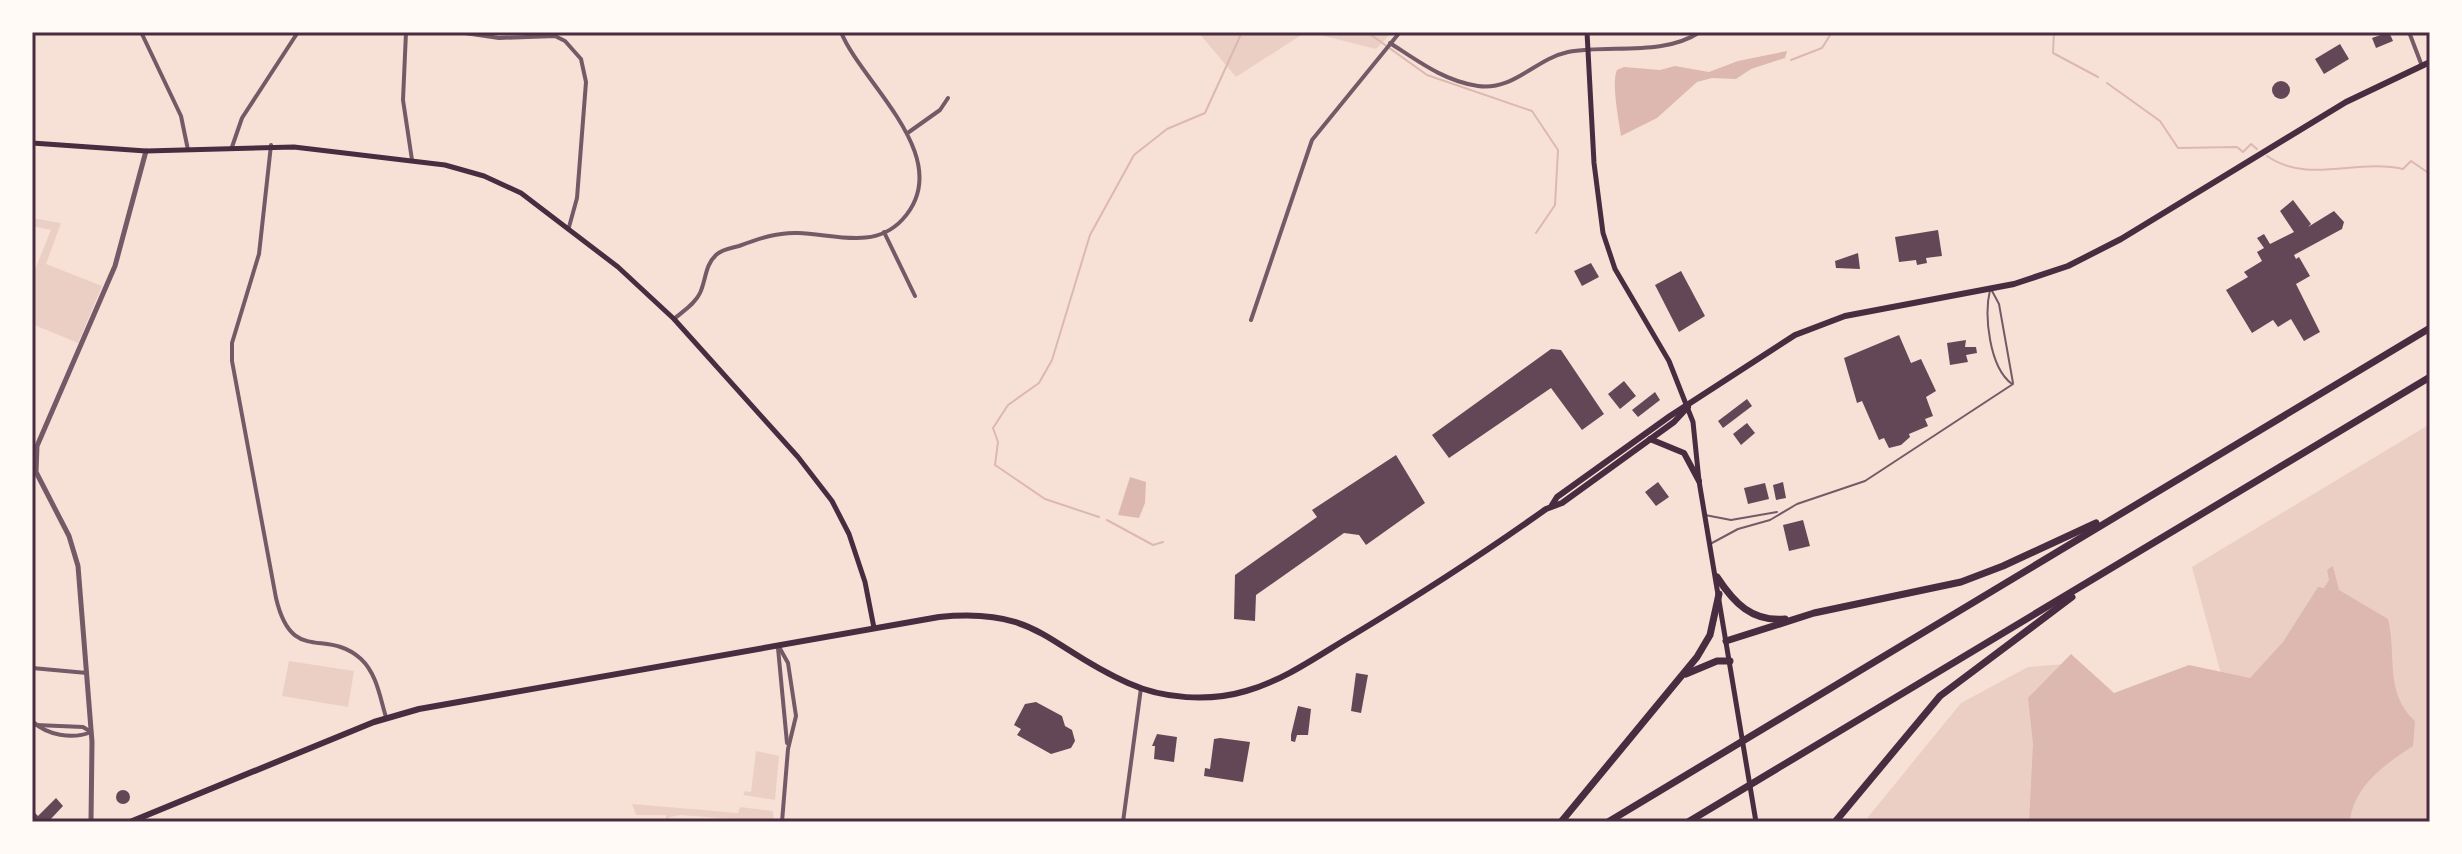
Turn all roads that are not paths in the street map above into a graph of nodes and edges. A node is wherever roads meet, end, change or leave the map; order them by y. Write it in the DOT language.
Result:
graph roads {
  1 [pos="141,32"];
  2 [pos="298,32"];
  3 [pos="406,32"];
  4 [pos="458,32"];
  5 [pos="841,32"];
  6 [pos="1400,32"];
  7 [pos="1587,32"];
  8 [pos="1700,32"];
  9 [pos="2409,32"];
  10 [pos="1390,43"];
  11 [pos="1588,50"];
  12 [pos="2426,64"];
  13 [pos="948,98"];
  14 [pos="909,132"];
  15 [pos="32,143"];
  16 [pos="271,145"];
  17 [pos="232,147"];
  18 [pos="188,150"];
  19 [pos="146,151"];
  20 [pos="412,160"];
  21 [pos="569,227"];
  22 [pos="884,232"];
  23 [pos="1990,289"];
  24 [pos="915,296"];
  25 [pos="674,319"];
  26 [pos="1251,320"];
  27 [pos="2430,328"];
  28 [pos="2430,377"];
  29 [pos="2013,384"];
  30 [pos="1688,407"];
  31 [pos="1650,439"];
  32 [pos="1699,481"];
  33 [pos="1552,505"];
  34 [pos="2124,511"];
  35 [pos="1779,512"];
  36 [pos="1705,515"];
  37 [pos="1711,543"];
  38 [pos="2102,574"];
  39 [pos="1717,577"];
  40 [pos="1719,594"];
  41 [pos="1803,617"];
  42 [pos="874,628"];
  43 [pos="1726,641"];
  44 [pos="778,645"];
  45 [pos="1730,661"];
  46 [pos="32,668"];
  47 [pos="87,673"];
  48 [pos="1680,677"];
  49 [pos="1141,688"];
  50 [pos="386,718"];
  51 [pos="34,723"];
  52 [pos="91,732"];
  53 [pos="788,749"];
  54 [pos="91,822"];
  55 [pos="130,822"];
  56 [pos="782,822"];
  57 [pos="1123,822"];
  58 [pos="1561,822"];
  59 [pos="1608,822"];
  60 [pos="1688,822"];
  61 [pos="1756,822"];
  62 [pos="1835,822"];
  1 -- 18 [label="street"];
  2 -- 17 [label="street"];
  3 -- 20 [label="street"];
  4 -- 21 [label="street"];
  5 -- 14 [label="street"];
  6 -- 10 [label="street"];
  7 -- 11 [label="main road"];
  8 -- 11 [label="street"];
  9 -- 12 [label="street"];
  10 -- 11 [label="street"];
  10 -- 26 [label="street"];
  11 -- 30 [label="main road"];
  12 -- 23 [label="main road"];
  13 -- 14 [label="street"];
  14 -- 22 [label="street"];
  15 -- 19 [label="main road"];
  16 -- 17 [label="main road"];
  16 -- 20 [label="main road"];
  16 -- 50 [label="street"];
  17 -- 18 [label="main road"];
  18 -- 19 [label="main road"];
  19 -- 47 [label="street"];
  20 -- 21 [label="main road"];
  21 -- 25 [label="main road"];
  22 -- 24 [label="street"];
  22 -- 25 [label="street"];
  23 -- 29 [label="lane"];
  23 -- 29 [label="lane"];
  23 -- 30 [label="main road"];
  25 -- 42 [label="main road"];
  27 -- 34 [label="highway"];
  28 -- 38 [label="highway"];
  29 -- 35 [label="lane"];
  30 -- 31 [label="main road"];
  30 -- 32 [label="main road"];
  30 -- 33 [label="main road"];
  31 -- 32 [label="main road"];
  31 -- 33 [label="main road"];
  32 -- 36 [label="main road"];
  33 -- 49 [label="main road"];
  34 -- 41 [label="highway"];
  34 -- 59 [label="highway"];
  35 -- 36 [label="lane"];
  35 -- 37 [label="lane"];
  36 -- 37 [label="main road"];
  37 -- 39 [label="main road"];
  38 -- 60 [label="highway"];
  38 -- 62 [label="highway"];
  39 -- 40 [label="main road"];
  39 -- 41 [label="highway"];
  40 -- 43 [label="main road"];
  40 -- 48 [label="highway"];
  41 -- 43 [label="highway"];
  42 -- 44 [label="main road"];
  42 -- 49 [label="main road"];
  43 -- 45 [label="main road"];
  44 -- 50 [label="main road"];
  44 -- 53 [label="street"];
  44 -- 53 [label="street"];
  45 -- 48 [label="highway"];
  45 -- 61 [label="main road"];
  46 -- 47 [label="street"];
  47 -- 52 [label="street"];
  48 -- 58 [label="highway"];
  49 -- 57 [label="street"];
  50 -- 55 [label="main road"];
  51 -- 52 [label="street"];
  51 -- 52 [label="street"];
  52 -- 54 [label="street"];
  53 -- 56 [label="street"];
}
